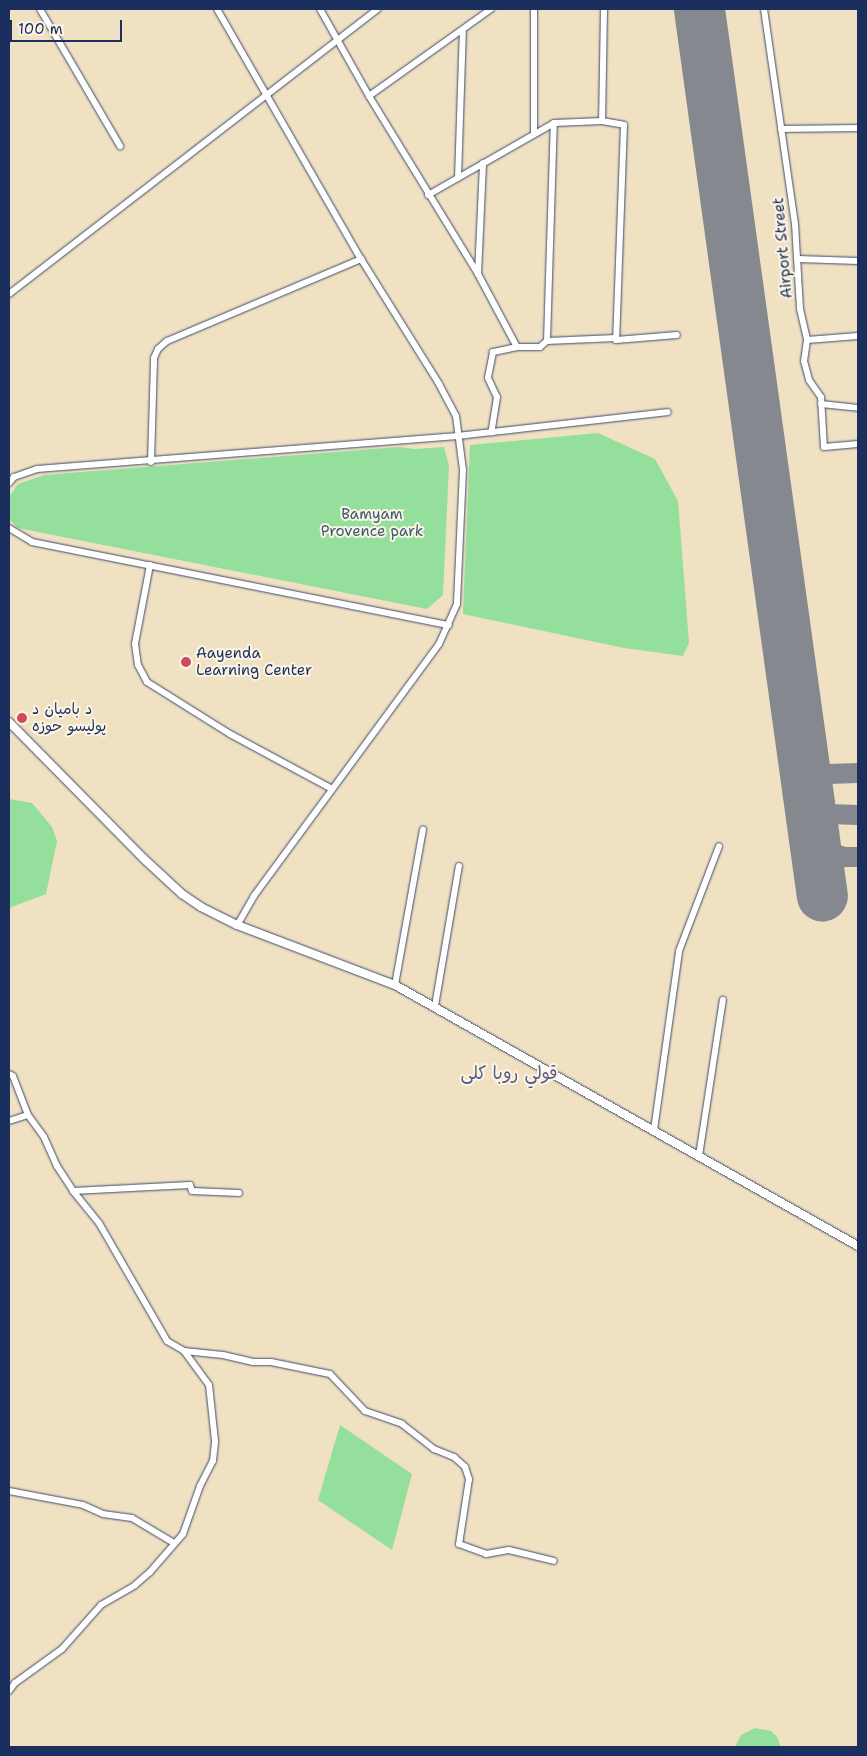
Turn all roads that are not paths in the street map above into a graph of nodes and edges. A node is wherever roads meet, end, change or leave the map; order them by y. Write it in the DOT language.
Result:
graph roads {
  1 [pos="40,9"];
  2 [pos="217,9"];
  3 [pos="320,9"];
  4 [pos="378,9"];
  5 [pos="491,9"];
  6 [pos="534,9"];
  7 [pos="604,9"];
  8 [pos="764,9"];
  9 [pos="463,30"];
  10 [pos="337,40"];
  11 [pos="267,94"];
  12 [pos="369,96"];
  13 [pos="602,121"];
  14 [pos="554,123"];
  15 [pos="858,128"];
  16 [pos="781,129"];
  17 [pos="534,133"];
  18 [pos="120,146"];
  19 [pos="483,163"];
  20 [pos="458,178"];
  21 [pos="428,195"];
  22 [pos="360,259"];
  23 [pos="798,259"];
  24 [pos="858,261"];
  25 [pos="478,274"];
  26 [pos="9,294"];
  27 [pos="676,335"];
  28 [pos="858,336"];
  29 [pos="616,340"];
  30 [pos="807,340"];
  31 [pos="547,341"];
  32 [pos="518,347"];
  33 [pos="821,404"];
  34 [pos="858,408"];
  35 [pos="668,412"];
  36 [pos="491,433"];
  37 [pos="458,436"];
  38 [pos="858,444"];
  39 [pos="151,462"];
  40 [pos="9,483"];
  41 [pos="9,528"];
  42 [pos="150,565"];
  43 [pos="449,625"];
  44 [pos="9,722"];
  45 [pos="332,789"];
  46 [pos="423,830"];
  47 [pos="718,846"];
  48 [pos="458,866"];
  49 [pos="237,925"];
  50 [pos="395,985"];
  51 [pos="723,1000"];
  52 [pos="435,1006"];
  53 [pos="9,1074"];
  54 [pos="28,1115"];
  55 [pos="9,1121"];
  56 [pos="654,1130"];
  57 [pos="699,1156"];
  58 [pos="73,1192"];
  59 [pos="238,1193"];
  60 [pos="858,1246"];
  61 [pos="184,1351"];
  62 [pos="9,1491"];
  63 [pos="174,1543"];
  64 [pos="554,1561"];
  65 [pos="9,1691"];
  1 -- 18 [label="street"];
  2 -- 11 [label="street"];
  3 -- 10 [label="street"];
  4 -- 10 [label="street"];
  5 -- 9 [label="street"];
  6 -- 17 [label="street"];
  7 -- 13 [label="street"];
  8 -- 16 [label="street, Airport Street"];
  9 -- 12 [label="street"];
  9 -- 20 [label="street"];
  10 -- 11 [label="street"];
  10 -- 12 [label="street"];
  11 -- 22 [label="street"];
  11 -- 26 [label="street"];
  12 -- 21 [label="street"];
  13 -- 14 [label="street"];
  13 -- 29 [label="street"];
  14 -- 17 [label="street"];
  14 -- 31 [label="street"];
  15 -- 16 [label="street"];
  16 -- 23 [label="street, Airport Street"];
  17 -- 19 [label="street"];
  19 -- 20 [label="street"];
  19 -- 25 [label="street"];
  20 -- 21 [label="street"];
  21 -- 25 [label="street"];
  22 -- 37 [label="street"];
  22 -- 39 [label="street"];
  23 -- 24 [label="street"];
  23 -- 30 [label="street, Airport Street"];
  25 -- 32 [label="street"];
  27 -- 29 [label="street"];
  28 -- 30 [label="street"];
  29 -- 31 [label="street"];
  30 -- 33 [label="street, Airport Street"];
  31 -- 32 [label="street"];
  32 -- 36 [label="street"];
  33 -- 34 [label="street"];
  33 -- 38 [label="street, Airport Street"];
  35 -- 36 [label="street"];
  36 -- 37 [label="street"];
  37 -- 39 [label="street"];
  37 -- 43 [label="street"];
  39 -- 40 [label="street"];
  41 -- 42 [label="street"];
  42 -- 43 [label="street"];
  42 -- 45 [label="street"];
  43 -- 45 [label="street"];
  44 -- 49 [label="street"];
  45 -- 49 [label="street"];
  46 -- 50 [label="street"];
  47 -- 56 [label="street"];
  48 -- 52 [label="street"];
  49 -- 50 [label="street"];
  50 -- 52 [label="street"];
  51 -- 57 [label="street"];
  52 -- 56 [label="street"];
  53 -- 54 [label="street"];
  54 -- 55 [label="street"];
  54 -- 58 [label="street"];
  56 -- 57 [label="street"];
  57 -- 60 [label="street"];
  58 -- 59 [label="street"];
  58 -- 61 [label="street"];
  61 -- 63 [label="street"];
  61 -- 64 [label="street"];
  62 -- 63 [label="street"];
  63 -- 65 [label="street"];
}
